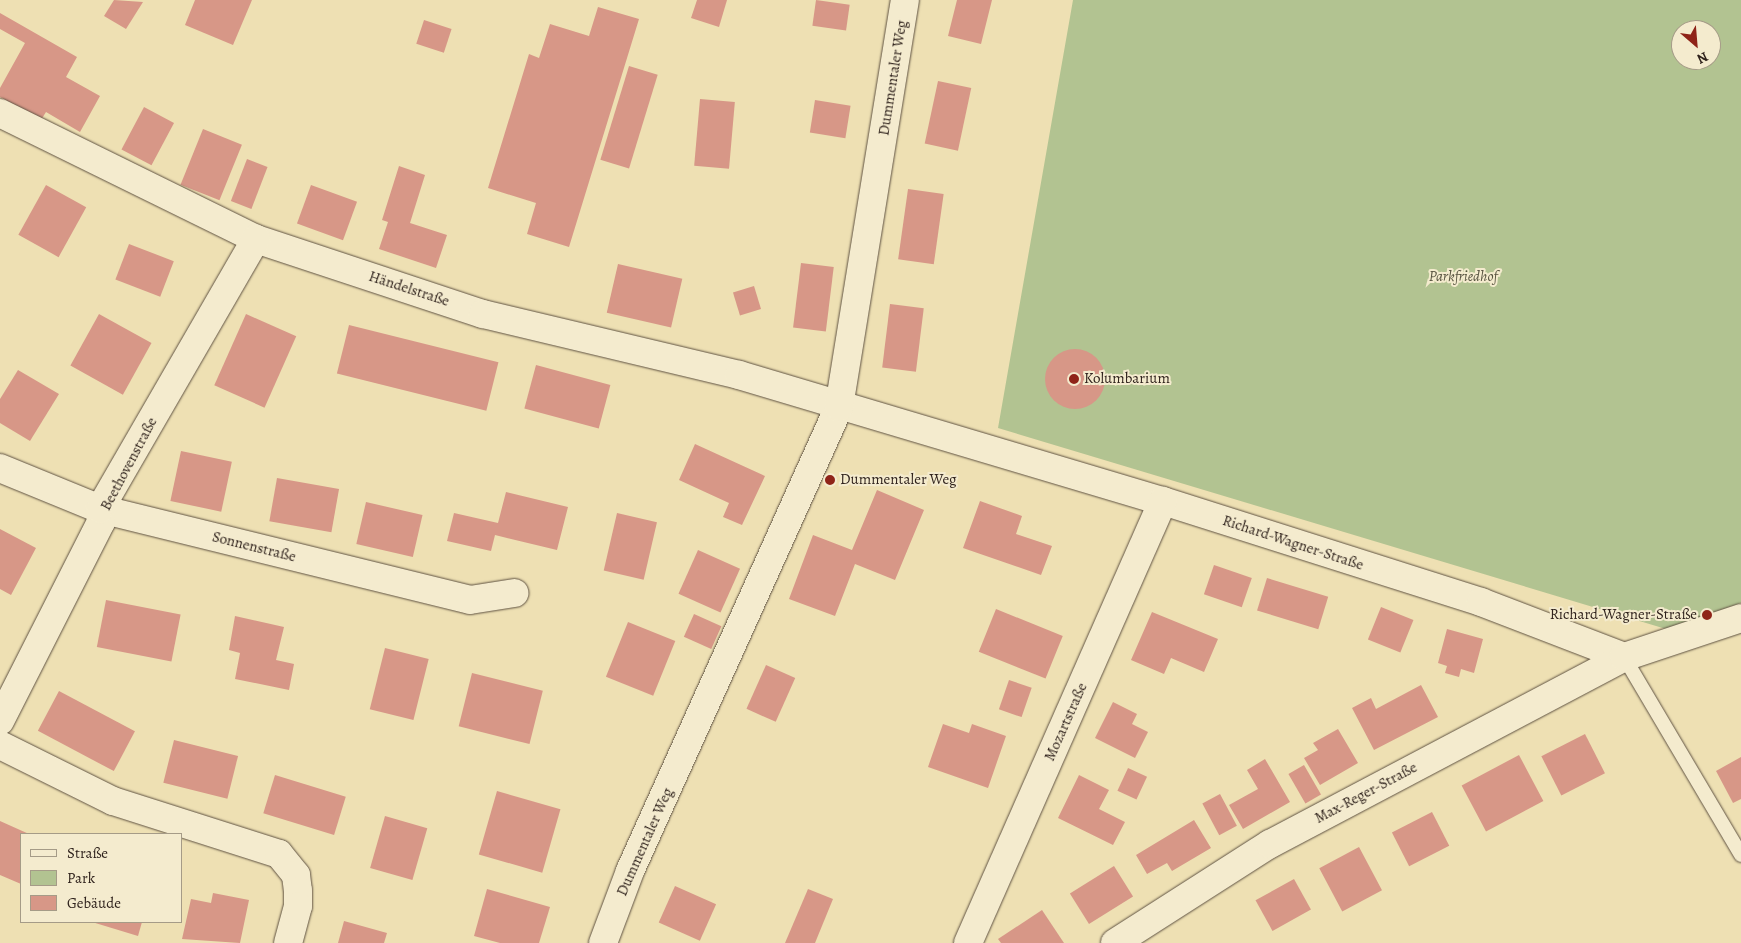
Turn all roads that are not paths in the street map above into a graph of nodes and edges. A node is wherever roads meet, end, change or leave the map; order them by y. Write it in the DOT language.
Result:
graph roads {
  1 [pos="906,0"];
  2 [pos="0,113"];
  3 [pos="256,239"];
  4 [pos="839,407"];
  5 [pos="0,468"];
  6 [pos="1163,502"];
  7 [pos="100,509"];
  8 [pos="514,593"];
  9 [pos="1741,618"];
  10 [pos="1624,657"];
  11 [pos="0,721"];
  12 [pos="0,744"];
  13 [pos="1741,856"];
  14 [pos="288,943"];
  15 [pos="603,943"];
  16 [pos="968,943"];
  17 [pos="1115,943"];
  1 -- 4 [label="street, Dummentaler Weg"];
  2 -- 3 [label="street, Händelstraße"];
  3 -- 4 [label="street, Händelstraße"];
  3 -- 7 [label="street, Beethovenstraße"];
  4 -- 6 [label="street, Richard-Wagner-Straße"];
  4 -- 15 [label="street, Dummentaler Weg"];
  5 -- 7 [label="street, Sonnenstraße"];
  6 -- 10 [label="street, Richard-Wagner-Straße"];
  6 -- 16 [label="street, Mozartstraße"];
  7 -- 8 [label="street, Sonnenstraße"];
  7 -- 11 [label="street, Beethovenstraße"];
  9 -- 10 [label="street"];
  10 -- 13 [label="lane"];
  10 -- 17 [label="street, Max-Reger-Straße"];
  12 -- 14 [label="street"];
}
